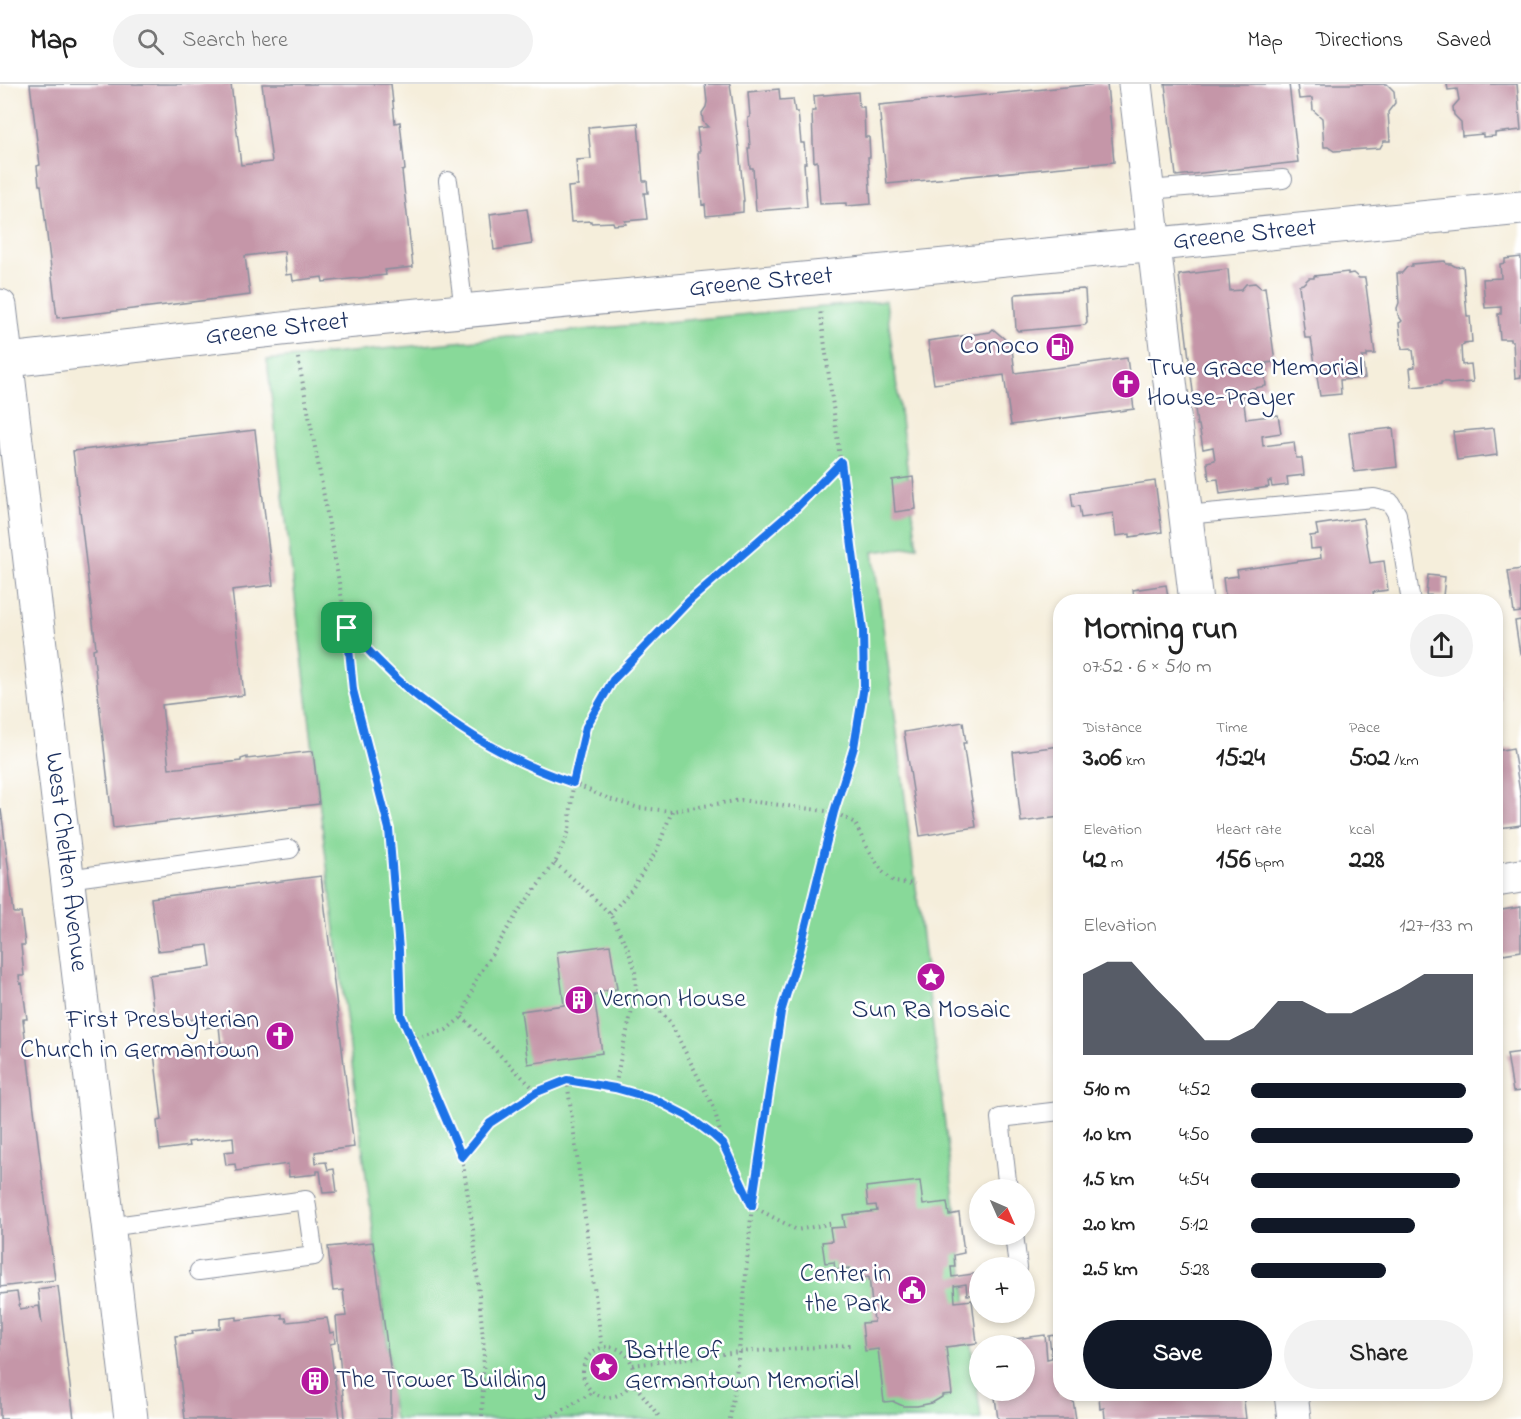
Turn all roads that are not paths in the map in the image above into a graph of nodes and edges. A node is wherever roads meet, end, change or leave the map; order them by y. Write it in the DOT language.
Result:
graph roads {
  1 [pos="1135,84"];
  2 [pos="1283,179"];
  3 [pos="448,181"];
  4 [pos="1148,190"];
  5 [pos="1521,208"];
  6 [pos="1154,244"];
  7 [pos="0,306"];
  8 [pos="464,311"];
  9 [pos="3,361"];
  10 [pos="1185,515"];
  11 [pos="1195,594"];
  12 [pos="1410,594"];
  13 [pos="290,849"];
  14 [pos="1521,876"];
  15 [pos="67,879"];
  16 [pos="1503,879"];
  17 [pos="1053,1112"];
  18 [pos="1007,1179"];
  19 [pos="108,1227"];
  20 [pos="199,1271"];
  21 [pos="1292,1401"];
  22 [pos="131,1419"];
  23 [pos="1294,1419"];
  1 -- 4 [label="street"];
  2 -- 4 [label="lane"];
  3 -- 8 [label="lane"];
  4 -- 6 [label="street"];
  5 -- 6 [label="street, Greene Street"];
  6 -- 8 [label="street, Greene Street"];
  6 -- 10 [label="street"];
  7 -- 9 [label="street, West Chelten Avenue"];
  8 -- 9 [label="street, Greene Street"];
  9 -- 15 [label="street, West Chelten Avenue"];
  10 -- 11 [label="street"];
  10 -- 12 [label="lane"];
  13 -- 15 [label="lane"];
  14 -- 16 [label="street"];
  15 -- 19 [label="street, West Chelten Avenue"];
  17 -- 18 [label="lane"];
  19 -- 20 [label="lane"];
  19 -- 22 [label="street, West Chelten Avenue"];
  21 -- 23 [label="street"];
}
